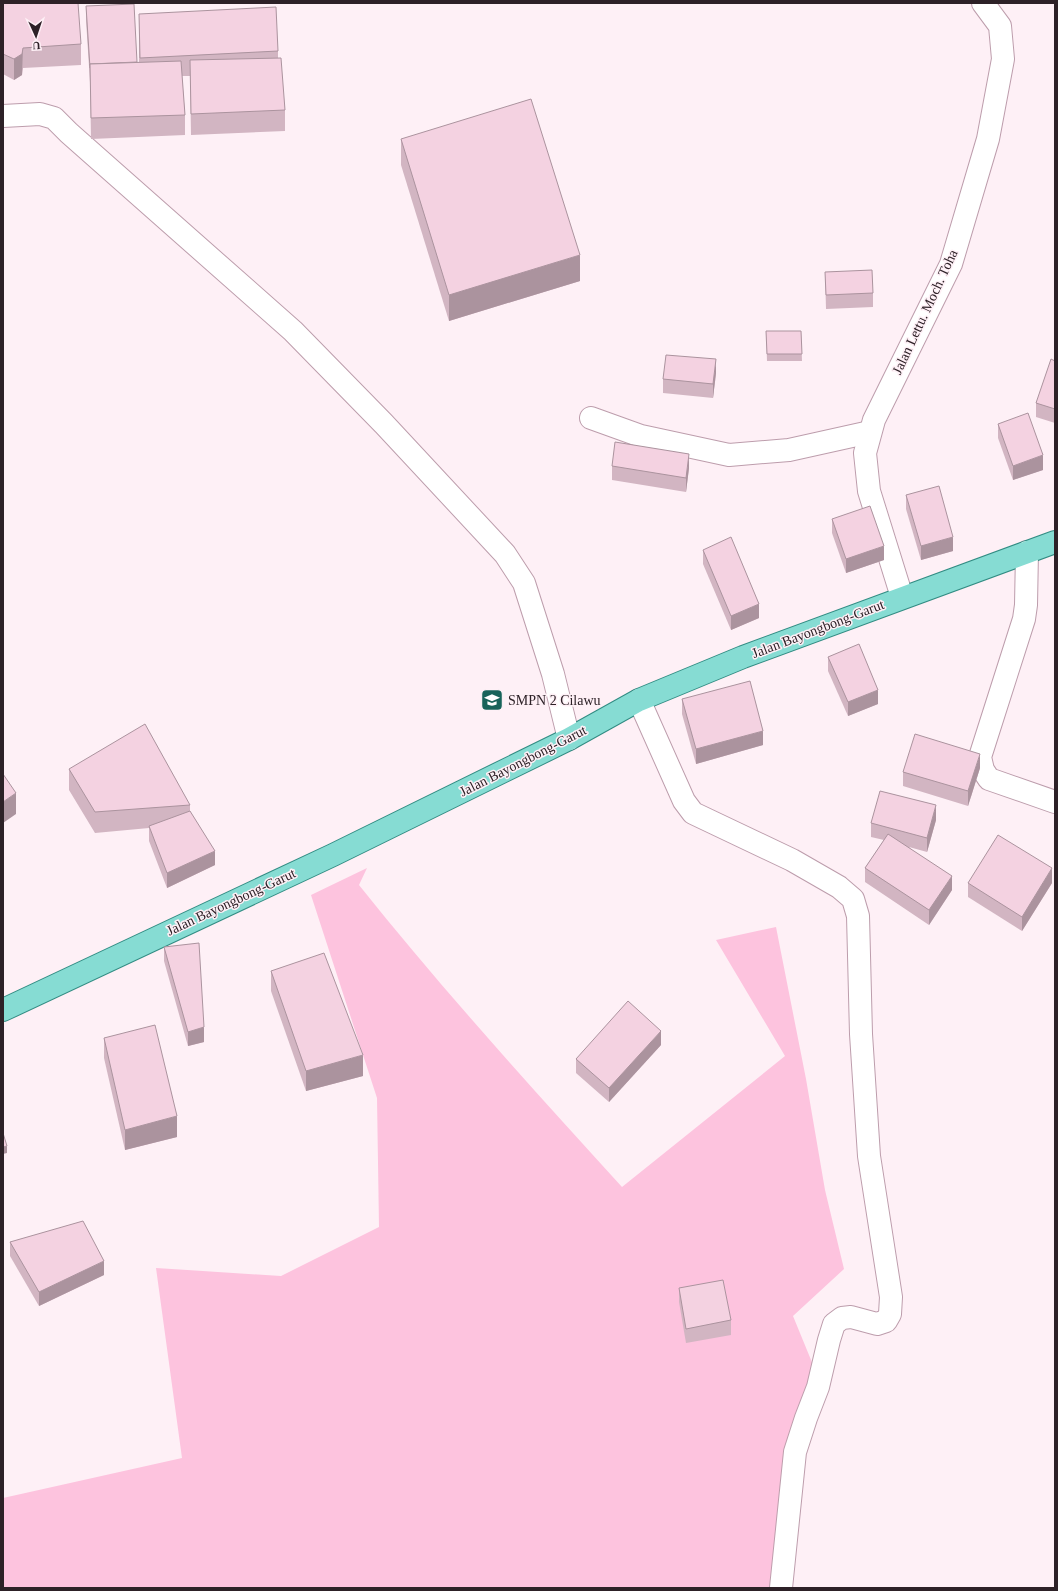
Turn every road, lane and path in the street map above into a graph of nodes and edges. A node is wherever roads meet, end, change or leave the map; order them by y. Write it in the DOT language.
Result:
graph roads {
  1 [pos="983,3"];
  2 [pos="3,116"];
  3 [pos="591,418"];
  4 [pos="870,432"];
  5 [pos="1055,542"];
  6 [pos="1027,552"];
  7 [pos="902,597"];
  8 [pos="638,700"];
  9 [pos="569,739"];
  10 [pos="1055,802"];
  11 [pos="3,1010"];
  12 [pos="781,1588"];
  1 -- 4 [label="street, Jalan Lettu. Moch. Toha"];
  2 -- 9 [label="street"];
  3 -- 4 [label="street"];
  4 -- 7 [label="street, Jalan Lettu. Moch. Toha"];
  5 -- 6 [label="main road, Jalan Bayongbong-Garut"];
  6 -- 7 [label="main road, Jalan Bayongbong-Garut"];
  6 -- 10 [label="street"];
  7 -- 8 [label="main road, Jalan Bayongbong-Garut"];
  8 -- 9 [label="main road, Jalan Bayongbong-Garut"];
  8 -- 12 [label="street"];
  9 -- 11 [label="main road, Jalan Bayongbong-Garut"];
}
